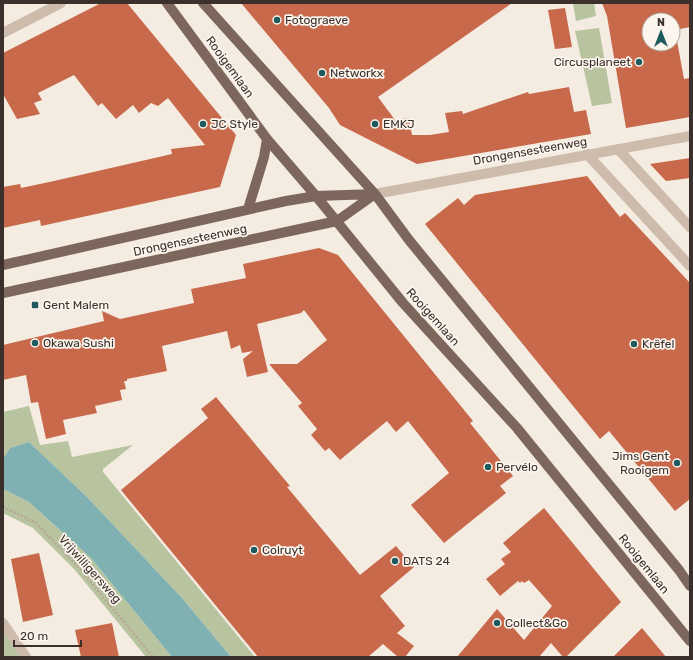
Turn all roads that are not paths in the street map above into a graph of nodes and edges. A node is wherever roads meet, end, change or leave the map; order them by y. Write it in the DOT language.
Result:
graph roads {
  1 [pos="61,3"];
  2 [pos="167,3"];
  3 [pos="203,3"];
  4 [pos="3,32"];
  5 [pos="690,136"];
  6 [pos="267,139"];
  7 [pos="618,149"];
  8 [pos="587,154"];
  9 [pos="375,194"];
  10 [pos="316,196"];
  11 [pos="248,209"];
  12 [pos="337,221"];
  13 [pos="690,226"];
  14 [pos="3,265"];
  15 [pos="690,266"];
  16 [pos="3,293"];
  17 [pos="690,586"];
  18 [pos="3,623"];
  19 [pos="690,641"];
  20 [pos="26,657"];
  1 -- 4 [label="street"];
  2 -- 6 [label="main road, Rooigemlaan"];
  3 -- 9 [label="main road, Rooigemlaan"];
  5 -- 7 [label="street, Drongensesteenweg"];
  6 -- 10 [label="main road, Rooigemlaan"];
  6 -- 11 [label="main road, Drongensesteenweg"];
  7 -- 8 [label="street, Drongensesteenweg"];
  7 -- 13 [label="street"];
  8 -- 9 [label="street, Drongensesteenweg"];
  8 -- 15 [label="street"];
  9 -- 10 [label="main road, Drongensesteenweg"];
  9 -- 12 [label="main road, Drongensesteenweg"];
  9 -- 17 [label="main road, Rooigemlaan"];
  10 -- 11 [label="main road, Drongensesteenweg"];
  10 -- 12 [label="main road, Rooigemlaan"];
  11 -- 14 [label="main road, Drongensesteenweg"];
  12 -- 16 [label="main road, Drongensesteenweg"];
  12 -- 19 [label="main road, Rooigemlaan"];
  18 -- 20 [label="street"];
}
